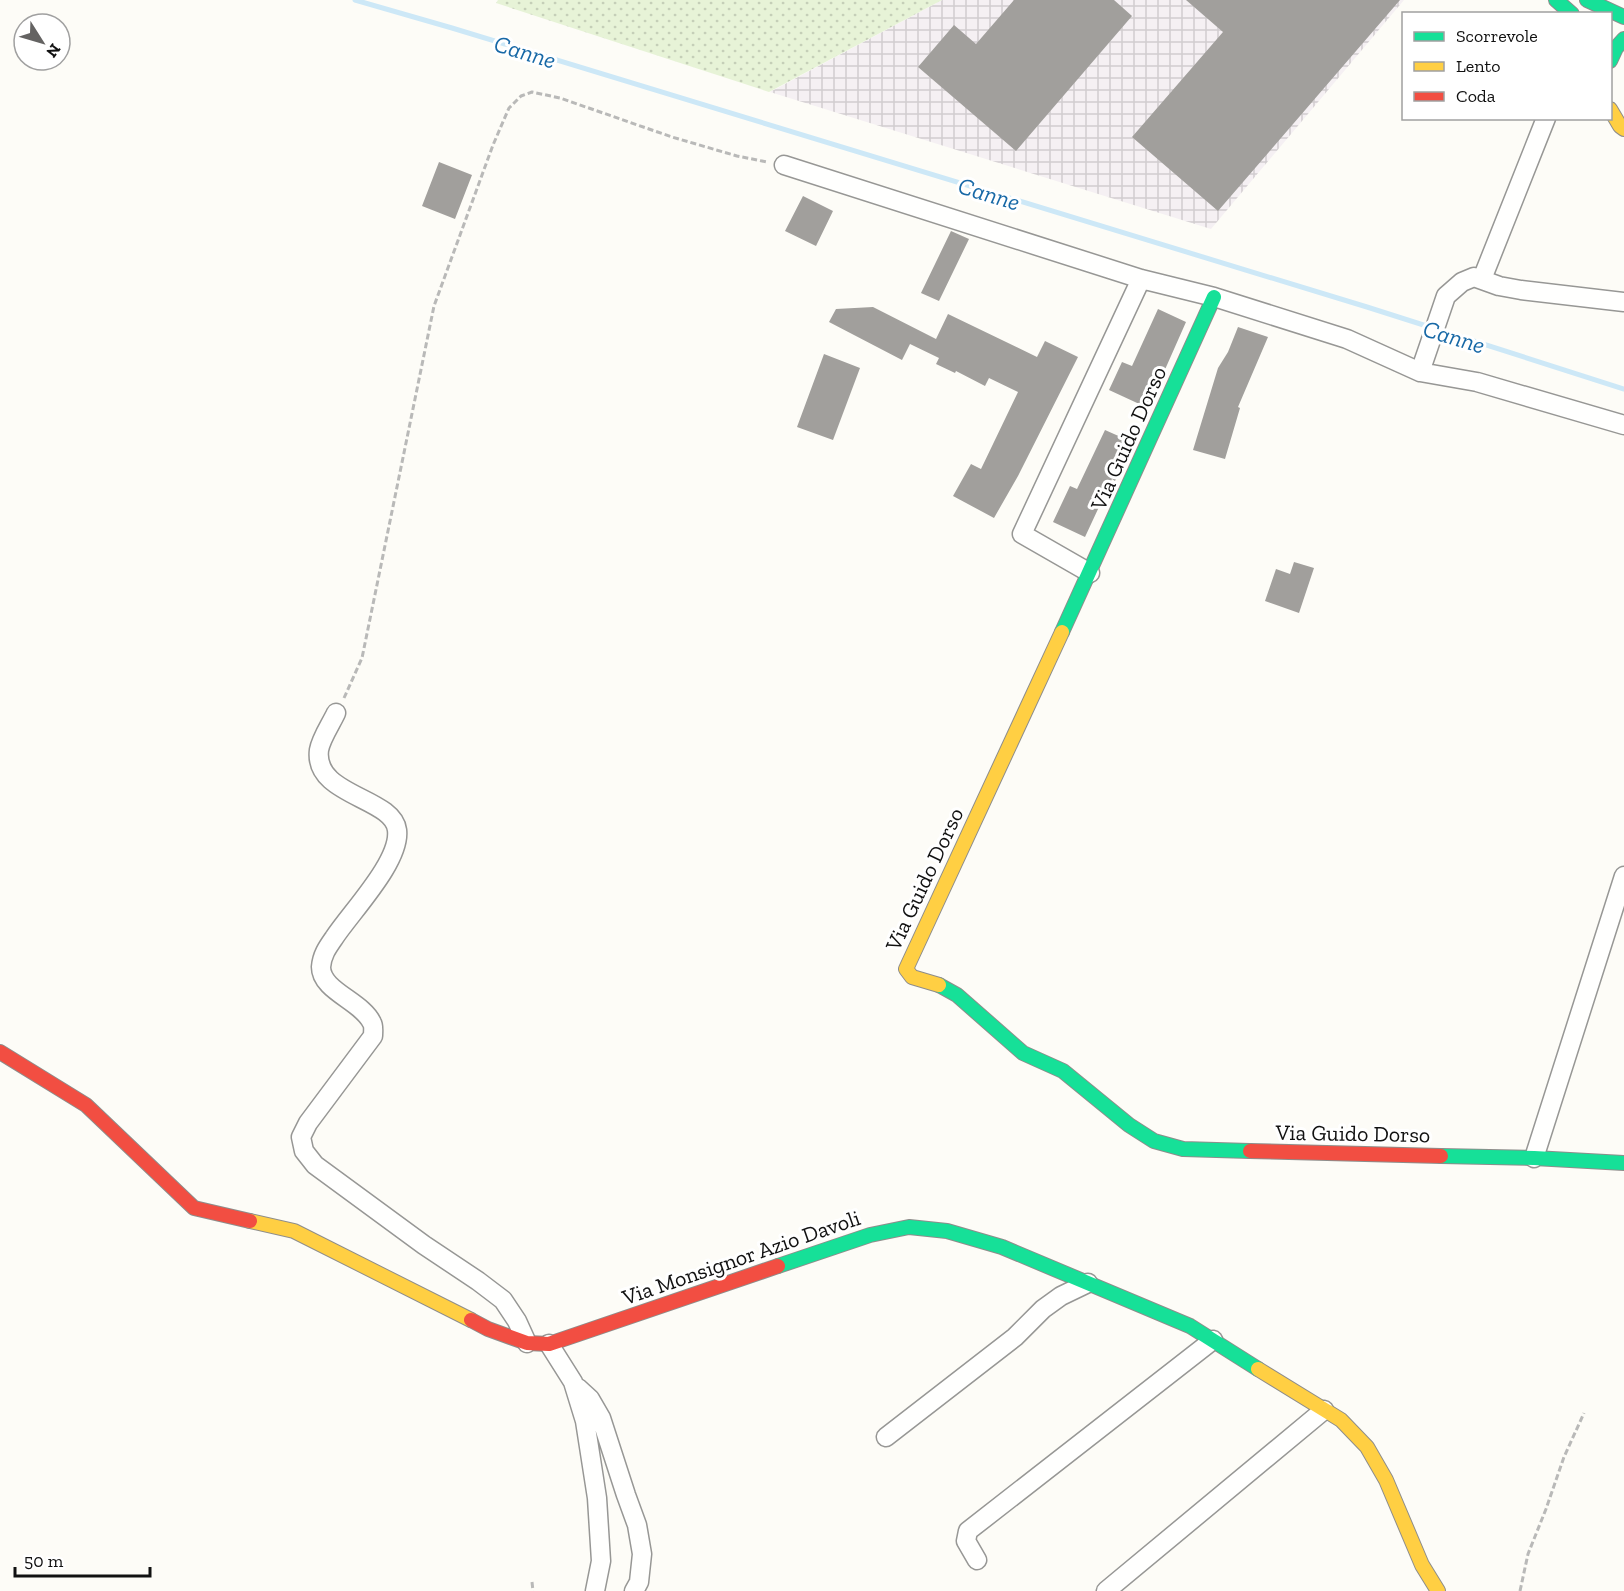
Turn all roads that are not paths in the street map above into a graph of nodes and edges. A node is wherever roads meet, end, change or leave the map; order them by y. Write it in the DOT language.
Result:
graph roads {
  1 [pos="1556,0"];
  2 [pos="1587,0"];
  3 [pos="1570,12"];
  4 [pos="1624,17"];
  5 [pos="1624,39"];
  6 [pos="1612,58"];
  7 [pos="1612,111"];
  8 [pos="1545,120"];
  9 [pos="1624,129"];
  10 [pos="784,165"];
  11 [pos="1141,279"];
  12 [pos="1482,279"];
  13 [pos="1214,297"];
  14 [pos="1624,302"];
  15 [pos="1420,372"];
  16 [pos="1624,425"];
  17 [pos="1090,573"];
  18 [pos="336,713"];
  19 [pos="1624,876"];
  20 [pos="0,1052"];
  21 [pos="1534,1158"];
  22 [pos="1624,1163"];
  23 [pos="1088,1283"];
  24 [pos="1213,1340"];
  25 [pos="528,1343"];
  26 [pos="549,1344"];
  27 [pos="573,1382"];
  28 [pos="1324,1410"];
  29 [pos="886,1437"];
  30 [pos="977,1560"];
  31 [pos="595,1591"];
  32 [pos="634,1591"];
  33 [pos="1106,1591"];
  34 [pos="1438,1591"];
  1 -- 3 [label="street"];
  2 -- 4 [label="street"];
  5 -- 6 [label="street"];
  7 -- 9 [label="street"];
  8 -- 12 [label="street"];
  10 -- 11 [label="street"];
  11 -- 13 [label="street"];
  11 -- 17 [label="street"];
  12 -- 14 [label="street"];
  12 -- 15 [label="street"];
  13 -- 15 [label="street"];
  13 -- 17 [label="street, Via Guido Dorso"];
  15 -- 16 [label="street"];
  17 -- 21 [label="street, Via Guido Dorso"];
  18 -- 25 [label="street"];
  19 -- 21 [label="street"];
  20 -- 25 [label="street, Via Monsignor Azio Davoli"];
  21 -- 22 [label="street, Via Guido Dorso"];
  23 -- 24 [label="street, Via Monsignor Azio Davoli"];
  23 -- 26 [label="street, Via Monsignor Azio Davoli"];
  23 -- 29 [label="street"];
  24 -- 28 [label="street, Via Monsignor Azio Davoli"];
  24 -- 30 [label="street"];
  25 -- 26 [label="street, Via Monsignor Azio Davoli"];
  26 -- 27 [label="street"];
  27 -- 31 [label="street"];
  27 -- 32 [label="street"];
  28 -- 33 [label="street"];
  28 -- 34 [label="street, Via Monsignor Azio Davoli"];
}
